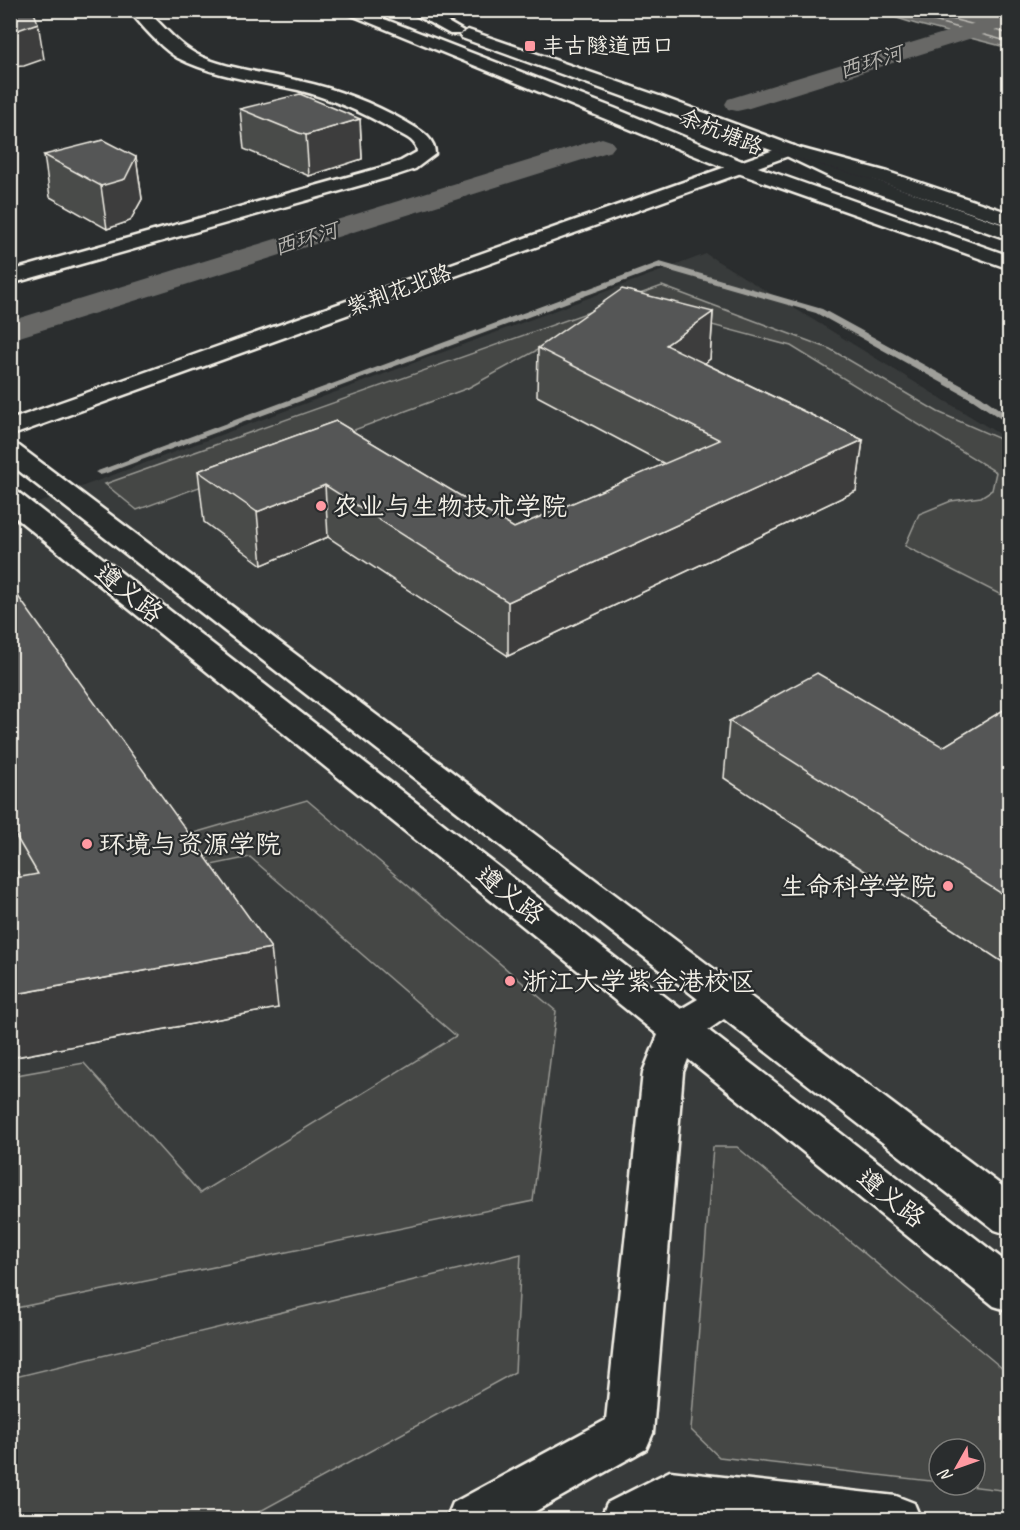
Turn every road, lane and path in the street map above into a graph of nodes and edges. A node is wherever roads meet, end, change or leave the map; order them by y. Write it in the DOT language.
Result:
graph roads {
  1 [pos="136,10"];
  2 [pos="398,10"];
  3 [pos="414,10"];
  4 [pos="340,12"];
  5 [pos="455,31"];
  6 [pos="788,150"];
  7 [pos="742,168"];
  8 [pos="1010,220"];
  9 [pos="1010,234"];
  10 [pos="1010,263"];
  11 [pos="10,278"];
  12 [pos="10,429"];
  13 [pos="10,452"];
  14 [pos="10,499"];
  15 [pos="725,999"];
  16 [pos="680,1030"];
  17 [pos="1010,1217"];
  18 [pos="1010,1292"];
  19 [pos="471,1520"];
  20 [pos="625,1520"];
  21 [pos="896,1520"];
  1 -- 11 [label="main road"];
  2 -- 5 [label="main road, 余杭塘路"];
  3 -- 5 [label="main road, 余杭塘路"];
  4 -- 7 [label="main road, 余杭塘路"];
  5 -- 6 [label="main road, 余杭塘路"];
  6 -- 7 [label="main road, 紫荆花北路"];
  6 -- 8 [label="main road"];
  6 -- 9 [label="main road, 余杭塘路"];
  7 -- 10 [label="main road, 余杭塘路"];
  7 -- 12 [label="main road, 紫荆花北路"];
  13 -- 15 [label="main road, 遵义路"];
  14 -- 16 [label="main road, 遵义路"];
  15 -- 16 [label="main road"];
  15 -- 17 [label="main road, 遵义路"];
  16 -- 18 [label="main road, 遵义路"];
  16 -- 19 [label="main road"];
  20 -- 21 [label="main road"];
}
